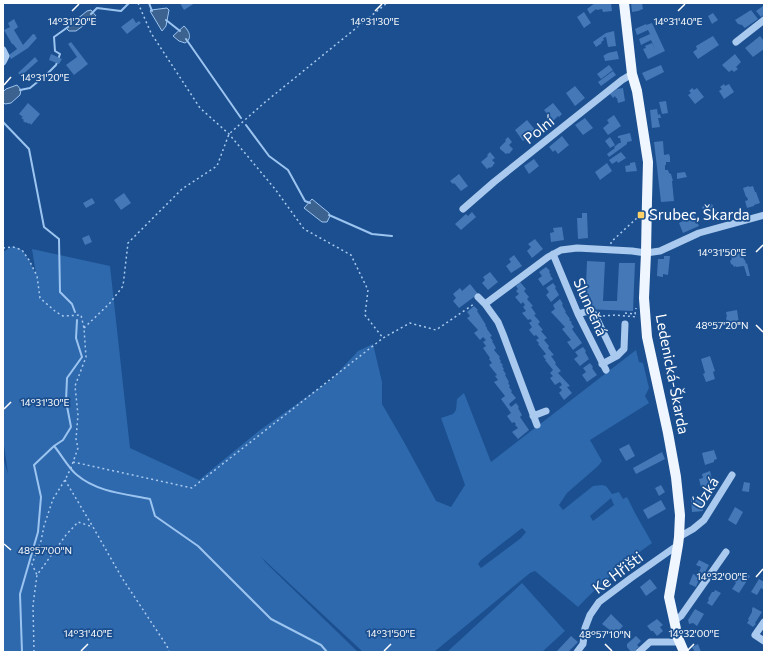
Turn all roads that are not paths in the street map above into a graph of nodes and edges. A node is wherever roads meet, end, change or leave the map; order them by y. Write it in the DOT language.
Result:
graph roads {
  1 [pos="624,3"];
  2 [pos="764,20"];
  3 [pos="736,42"];
  4 [pos="3,50"];
  5 [pos="3,62"];
  6 [pos="632,74"];
  7 [pos="463,209"];
  8 [pos="764,215"];
  9 [pos="646,253"];
  10 [pos="554,254"];
  11 [pos="478,297"];
  12 [pos="484,304"];
  13 [pos="578,314"];
  14 [pos="625,324"];
  15 [pos="615,357"];
  16 [pos="546,411"];
  17 [pos="533,416"];
  18 [pos="537,425"];
  19 [pos="732,475"];
  20 [pos="679,541"];
  21 [pos="726,552"];
  22 [pos="674,621"];
  23 [pos="764,622"];
  24 [pos="764,641"];
  25 [pos="680,642"];
  26 [pos="577,652"];
  27 [pos="639,652"];
  28 [pos="684,652"];
  1 -- 6 [label="main road, Ledenická-Škarda"];
  2 -- 3 [label="street"];
  4 -- 5 [label="street"];
  6 -- 7 [label="street, Polní"];
  6 -- 9 [label="main road, Ledenická-Škarda"];
  8 -- 9 [label="street"];
  9 -- 10 [label="street"];
  9 -- 20 [label="main road, Ledenická-Škarda"];
  10 -- 12 [label="street"];
  10 -- 13 [label="street, Slunečná"];
  11 -- 12 [label="street"];
  12 -- 17 [label="street"];
  13 -- 15 [label="street"];
  13 -- 15 [label="street, Slunečná"];
  14 -- 15 [label="street"];
  16 -- 17 [label="street"];
  17 -- 18 [label="street"];
  19 -- 20 [label="street, Úzká"];
  20 -- 22 [label="main road, Ledenická-Škarda"];
  20 -- 26 [label="street, Ke Hřišti"];
  21 -- 22 [label="street"];
  22 -- 25 [label="main road, Ledenická-Škarda"];
  23 -- 24 [label="street"];
  25 -- 27 [label="street"];
  25 -- 28 [label="main road, Ledenická-Škarda"];
}
